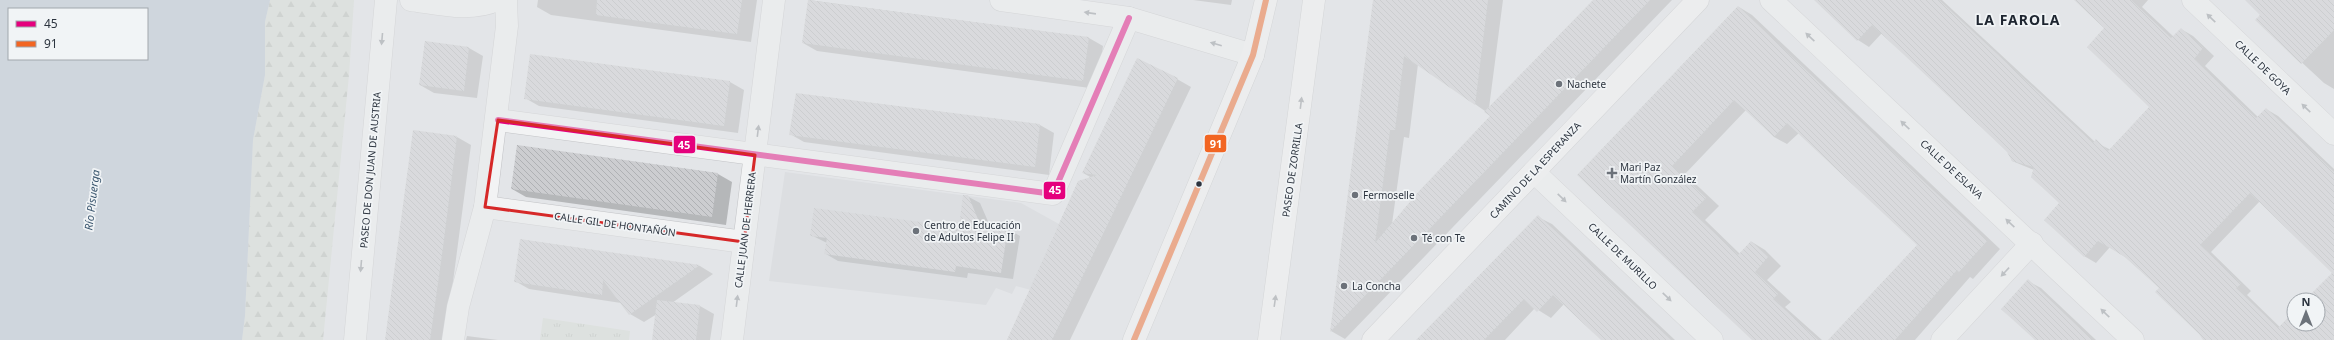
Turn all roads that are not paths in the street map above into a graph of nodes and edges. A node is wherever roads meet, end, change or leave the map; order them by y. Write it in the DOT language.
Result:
graph roads {
  1 [pos="386,0"];
  2 [pos="411,0"];
  3 [pos="497,0"];
  4 [pos="506,0"];
  5 [pos="774,0"];
  6 [pos="1001,0"];
  7 [pos="1266,0"];
  8 [pos="1314,0"];
  9 [pos="1698,0"];
  10 [pos="1771,0"];
  11 [pos="2192,0"];
  12 [pos="1129,18"];
  13 [pos="1253,55"];
  14 [pos="498,120"];
  15 [pos="2334,134"];
  16 [pos="755,154"];
  17 [pos="1534,172"];
  18 [pos="485,207"];
  19 [pos="744,242"];
  20 [pos="2032,243"];
  21 [pos="355,340"];
  22 [pos="453,340"];
  23 [pos="732,340"];
  24 [pos="1134,340"];
  25 [pos="1269,340"];
  26 [pos="1373,340"];
  27 [pos="1712,340"];
  28 [pos="1942,340"];
  29 [pos="2133,340"];
  1 -- 21 [label="street, PASEO DE DON JUAN DE AUSTRIA, one-way"];
  2 -- 3 [label="street"];
  4 -- 14 [label="street"];
  16 -- 5 [label="street, CALLE JUAN DE HERRERA, one-way"];
  12 -- 6 [label="street, one-way"];
  7 -- 13 [label="main road"];
  25 -- 8 [label="main road, PASEO DE ZORRILLA, one-way"];
  9 -- 17 [label="main road, CAMINO DE LA ESPERANZA"];
  20 -- 10 [label="street, CALLE DE ESLAVA, one-way"];
  15 -- 11 [label="street, CALLE DE GOYA, one-way"];
  13 -- 12 [label="street, one-way"];
  12 -- 16 [label="street"];
  13 -- 24 [label="main road"];
  14 -- 16 [label="street"];
  14 -- 18 [label="street"];
  16 -- 19 [label="street, CALLE JUAN DE HERRERA"];
  17 -- 26 [label="main road, CAMINO DE LA ESPERANZA"];
  17 -- 27 [label="street, CALLE DE MURILLO, one-way"];
  18 -- 19 [label="street, CALLE GIL DE HONTAÑÓN"];
  18 -- 22 [label="street"];
  23 -- 19 [label="street, CALLE JUAN DE HERRERA, one-way"];
  20 -- 28 [label="street, one-way"];
  29 -- 20 [label="street, CALLE DE ESLAVA, one-way"];
}
